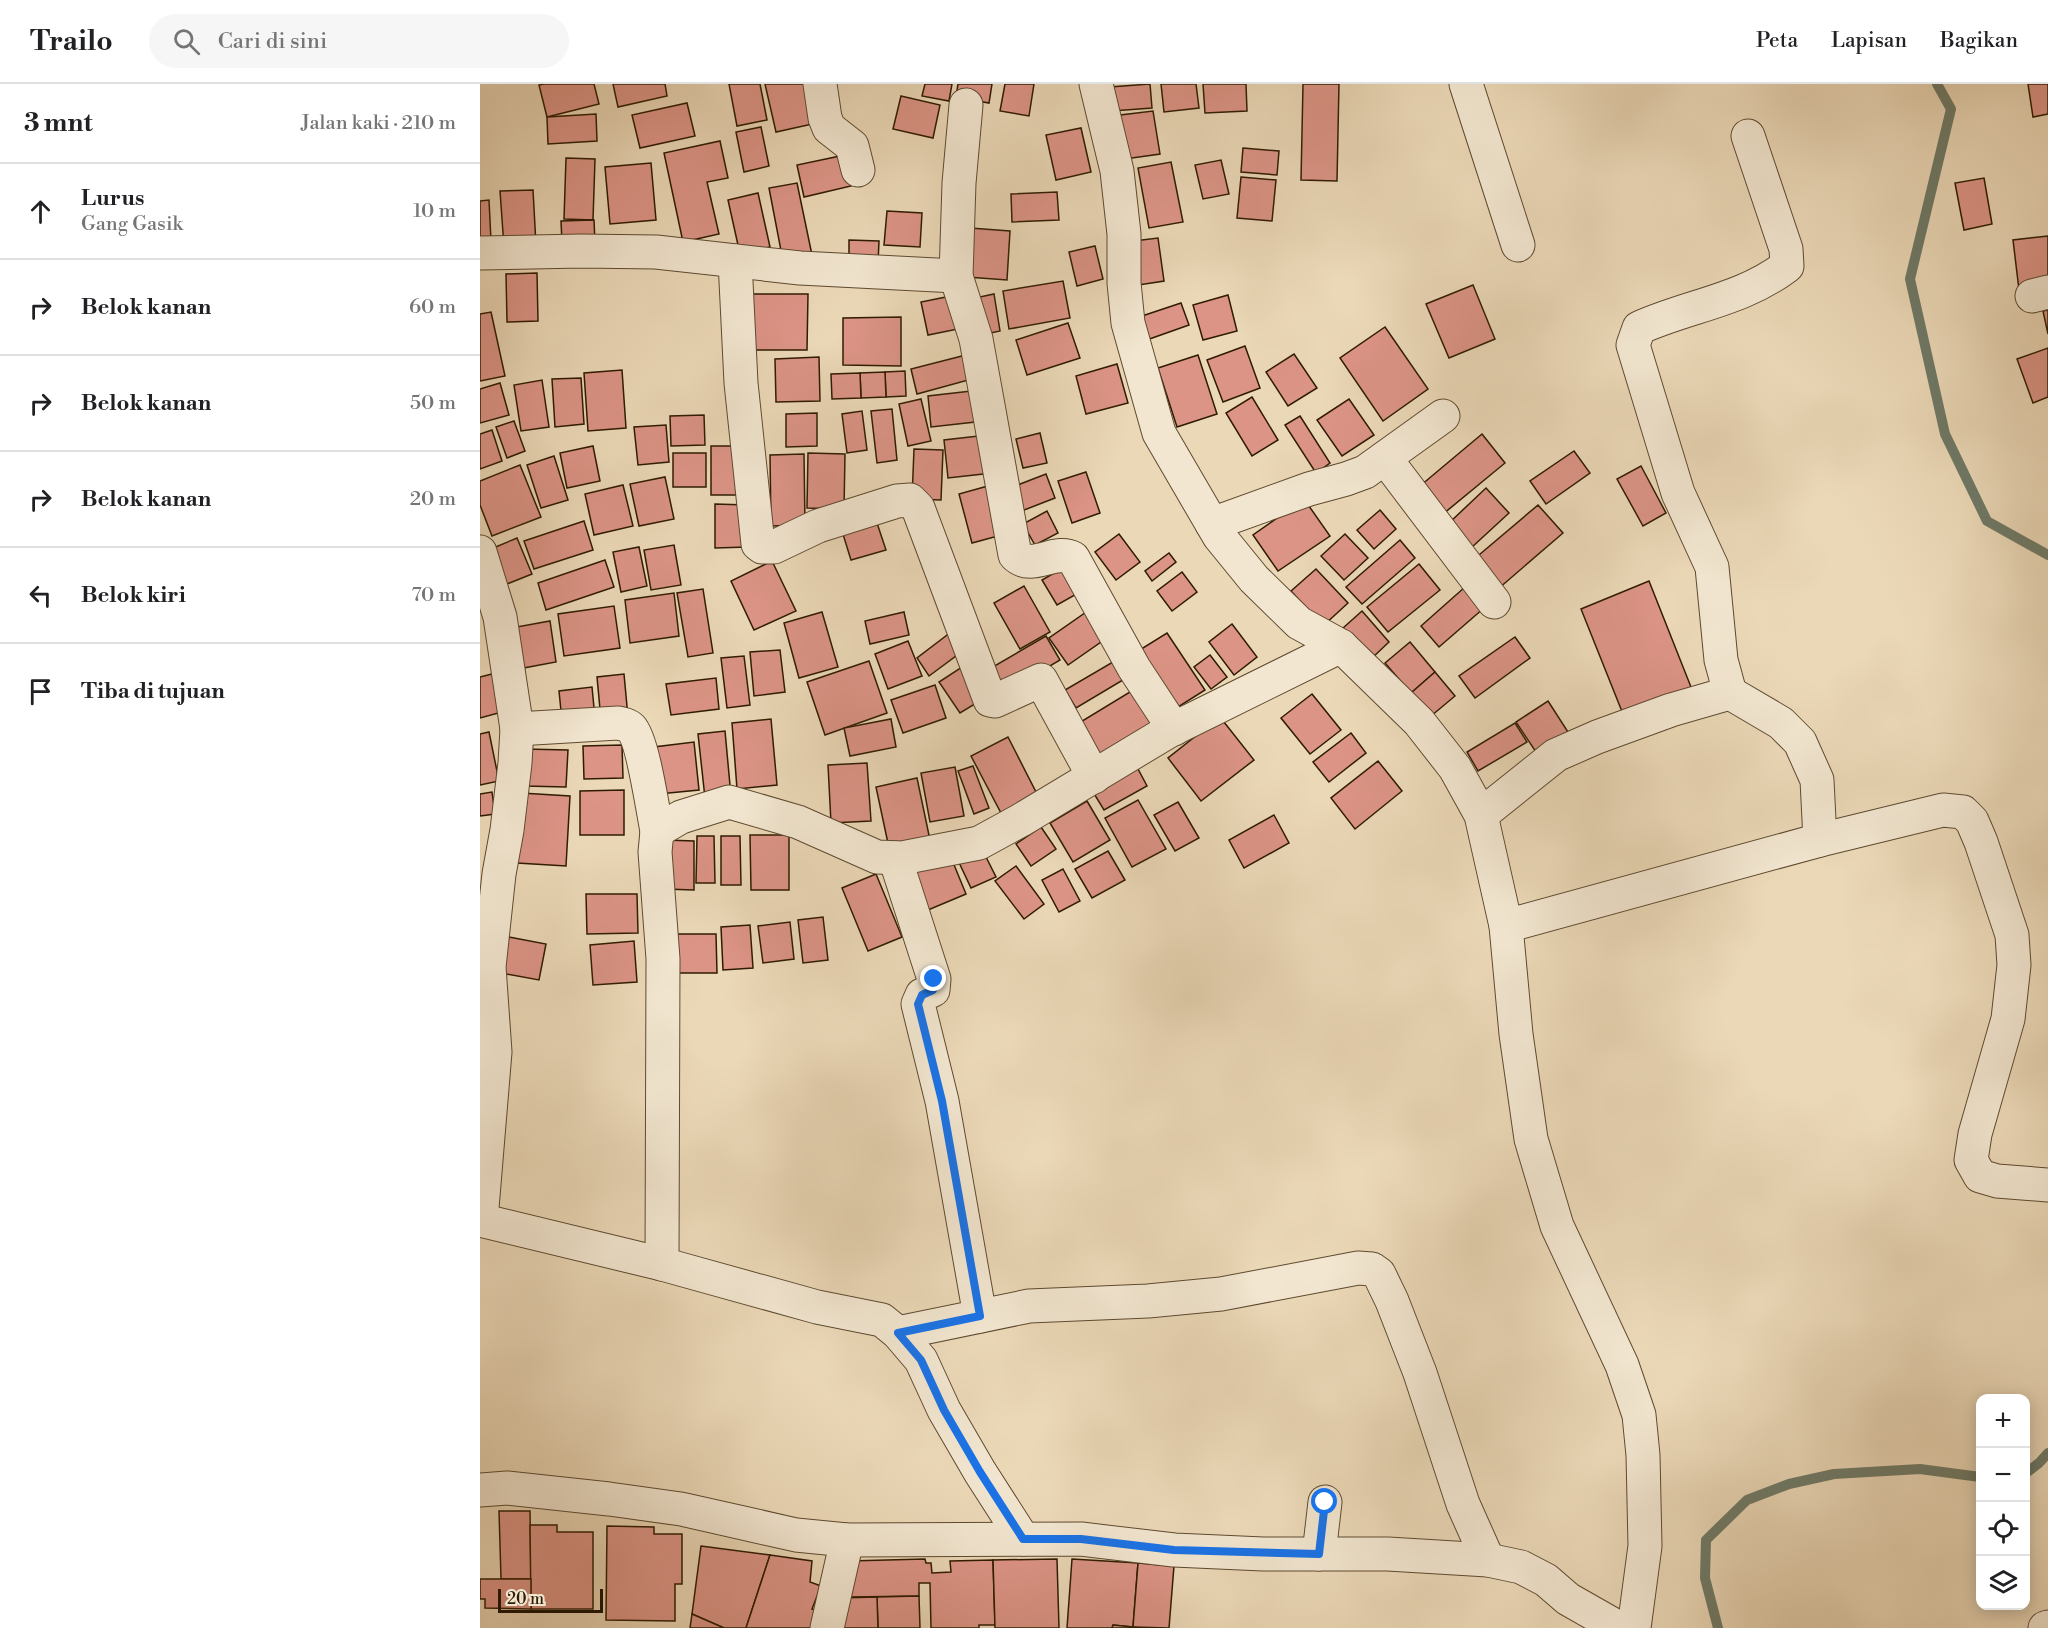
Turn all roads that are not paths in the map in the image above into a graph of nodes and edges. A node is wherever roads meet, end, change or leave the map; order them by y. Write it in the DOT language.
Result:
graph roads {
  1 [pos="820,84"];
  2 [pos="1096,84"];
  3 [pos="1466,84"];
  4 [pos="966,105"];
  5 [pos="1748,136"];
  6 [pos="858,170"];
  7 [pos="1518,245"];
  8 [pos="480,253"];
  9 [pos="735,261"];
  10 [pos="956,276"];
  11 [pos="1443,416"];
  12 [pos="1385,458"];
  13 [pos="1212,524"];
  14 [pos="480,552"];
  15 [pos="1494,602"];
  16 [pos="1341,646"];
  17 [pos="1730,693"];
  18 [pos="517,729"];
  19 [pos="1174,729"];
  20 [pos="1094,777"];
  21 [pos="1481,814"];
  22 [pos="494,831"];
  23 [pos="657,831"];
  24 [pos="1820,840"];
  25 [pos="895,858"];
  26 [pos="1506,926"];
  27 [pos="2048,1185"];
  28 [pos="481,1220"];
  29 [pos="662,1264"];
  30 [pos="980,1316"];
  31 [pos="898,1333"];
  32 [pos="480,1490"];
  33 [pos="1325,1502"];
  34 [pos="847,1539"];
  35 [pos="1023,1539"];
  36 [pos="1319,1554"];
  37 [pos="1488,1560"];
  38 [pos="827,1628"];
  39 [pos="1619,1628"];
  40 [pos="1634,1628"];
  1 -- 6 [label="street"];
  2 -- 13 [label="street"];
  3 -- 7 [label="street"];
  4 -- 10 [label="street"];
  5 -- 17 [label="street"];
  8 -- 9 [label="street"];
  9 -- 10 [label="street"];
  9 -- 20 [label="street"];
  10 -- 19 [label="street"];
  11 -- 12 [label="street"];
  12 -- 13 [label="street"];
  12 -- 15 [label="street"];
  13 -- 16 [label="street"];
  14 -- 18 [label="street"];
  16 -- 19 [label="street"];
  16 -- 21 [label="street"];
  17 -- 21 [label="street"];
  17 -- 24 [label="street"];
  18 -- 22 [label="street"];
  18 -- 23 [label="street"];
  19 -- 20 [label="street"];
  20 -- 25 [label="street"];
  21 -- 26 [label="street"];
  22 -- 28 [label="street"];
  23 -- 25 [label="street"];
  23 -- 29 [label="street"];
  24 -- 26 [label="street"];
  24 -- 27 [label="street"];
  25 -- 30 [label="street"];
  26 -- 40 [label="street"];
  28 -- 29 [label="street"];
  29 -- 31 [label="street"];
  30 -- 31 [label="street"];
  30 -- 37 [label="street"];
  31 -- 35 [label="street"];
  32 -- 34 [label="street"];
  33 -- 36 [label="street"];
  34 -- 35 [label="street"];
  34 -- 38 [label="street"];
  35 -- 36 [label="street"];
  36 -- 37 [label="street"];
  37 -- 39 [label="street"];
}
